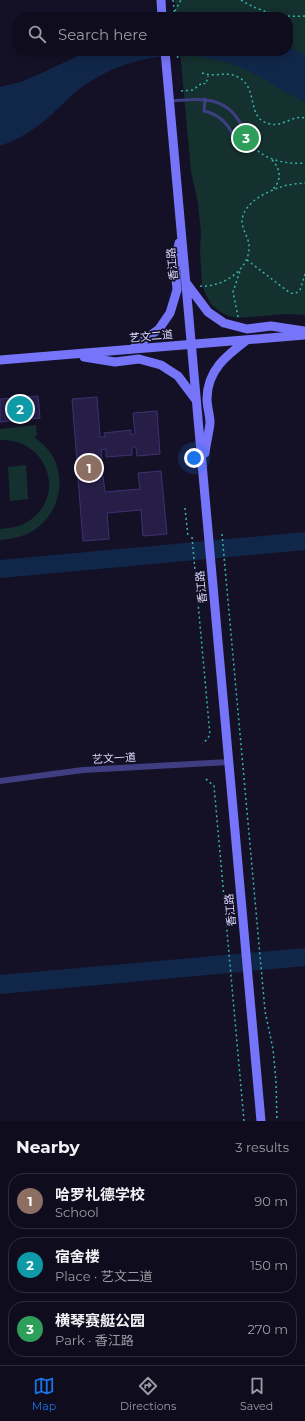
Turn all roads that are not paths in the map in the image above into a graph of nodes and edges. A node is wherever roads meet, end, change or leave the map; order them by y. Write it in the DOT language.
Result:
graph roads {
  1 [pos="161,0"];
  2 [pos="162,12"];
  3 [pos="166,56"];
  4 [pos="205,99"];
  5 [pos="170,101"];
  6 [pos="181,230"];
  7 [pos="186,283"];
  8 [pos="305,332"];
  9 [pos="305,335"];
  10 [pos="248,340"];
  11 [pos="192,344"];
  12 [pos="131,349"];
  13 [pos="68,355"];
  14 [pos="0,360"];
  15 [pos="196,400"];
  16 [pos="203,469"];
  17 [pos="229,762"];
  18 [pos="0,781"];
  19 [pos="261,1121"];
  1 -- 2 [label="main road"];
  3 -- 5 [label="main road, 香江路"];
  4 -- 4 [label="lane"];
  4 -- 5 [label="lane"];
  5 -- 6 [label="main road, 香江路"];
  6 -- 7 [label="main road, 香江路"];
  6 -- 12 [label="main road"];
  7 -- 8 [label="main road"];
  7 -- 11 [label="main road, 香江路"];
  9 -- 10 [label="main road, 艺文二道"];
  10 -- 11 [label="main road, 艺文二道"];
  10 -- 16 [label="main road"];
  11 -- 12 [label="main road, 艺文二道"];
  11 -- 15 [label="main road, 香江路"];
  12 -- 13 [label="main road, 艺文二道"];
  13 -- 14 [label="main road, 艺文二道"];
  13 -- 15 [label="main road"];
  15 -- 16 [label="main road, 香江路"];
  16 -- 17 [label="main road, 香江路"];
  17 -- 18 [label="street, 艺文一道"];
  17 -- 19 [label="main road, 香江路"];
}
